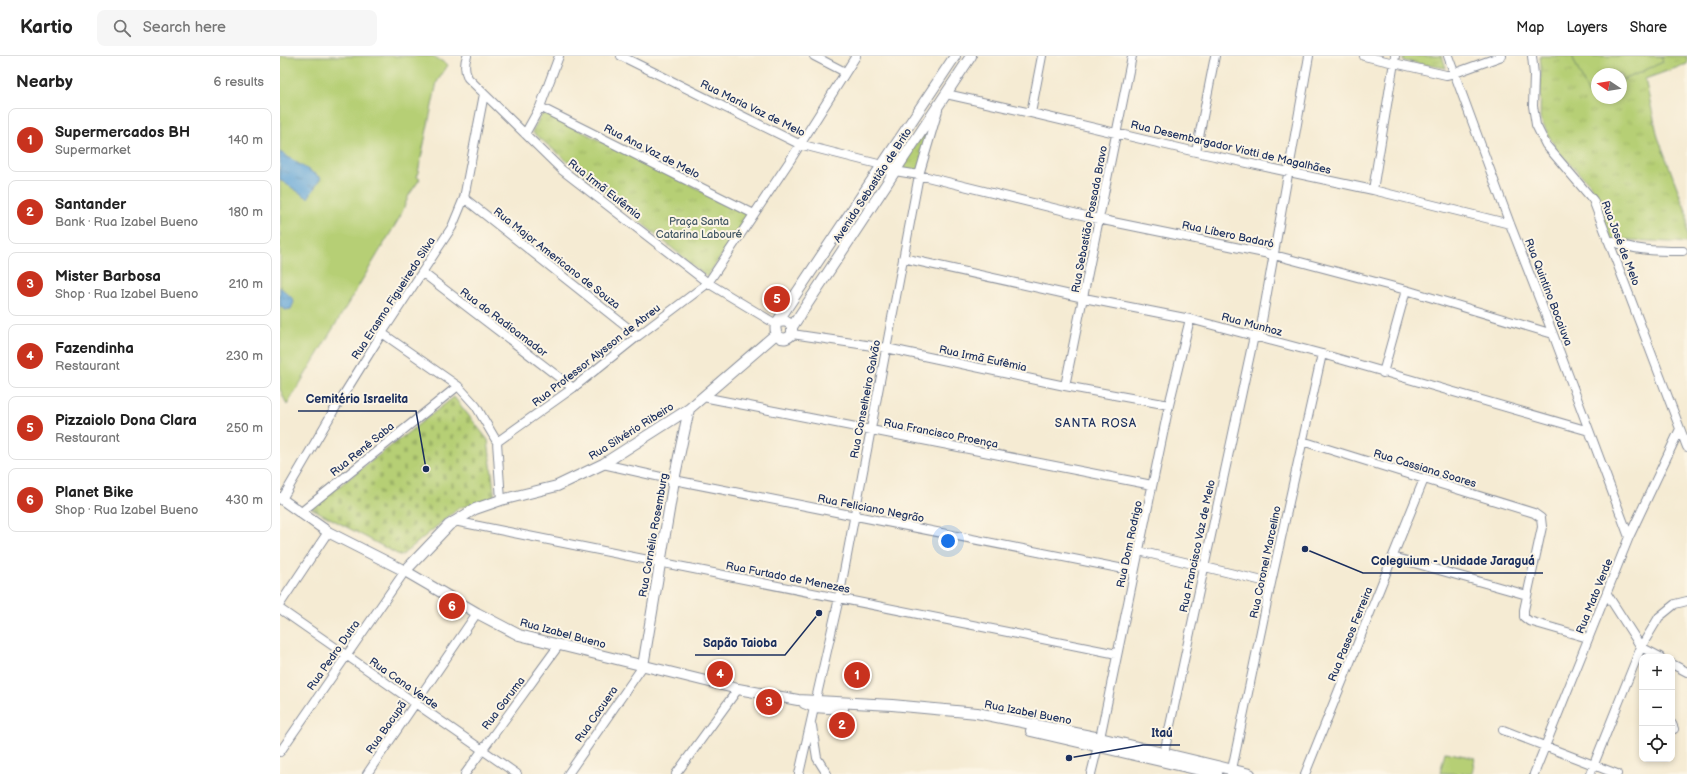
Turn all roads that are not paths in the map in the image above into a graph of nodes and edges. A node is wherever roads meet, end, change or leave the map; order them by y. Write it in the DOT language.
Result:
graph roads {
  1 [pos="559,56"];
  2 [pos="621,56"];
  3 [pos="814,56"];
  4 [pos="856,56"];
  5 [pos="955,56"];
  6 [pos="971,56"];
  7 [pos="1042,56"];
  8 [pos="1132,56"];
  9 [pos="1215,56"];
  10 [pos="1309,56"];
  11 [pos="1364,56"];
  12 [pos="1448,56"];
  13 [pos="1502,56"];
  14 [pos="1532,56"];
  15 [pos="466,59"];
  16 [pos="1395,60"];
  17 [pos="844,72"];
  18 [pos="1455,73"];
  19 [pos="484,94"];
  20 [pos="943,98"];
  21 [pos="540,107"];
  22 [pos="1031,113"];
  23 [pos="1118,133"];
  24 [pos="525,134"];
  25 [pos="799,144"];
  26 [pos="1196,152"];
  27 [pos="882,164"];
  28 [pos="895,171"];
  29 [pos="1288,172"];
  30 [pos="919,175"];
  31 [pos="1373,190"];
  32 [pos="464,198"];
  33 [pos="754,214"];
  34 [pos="1098,219"];
  35 [pos="1510,224"];
  36 [pos="1607,239"];
  37 [pos="1683,251"];
  38 [pos="1274,255"];
  39 [pos="903,258"];
  40 [pos="422,273"];
  41 [pos="708,283"];
  42 [pos="1406,290"];
  43 [pos="1084,298"];
  44 [pos="1190,318"];
  45 [pos="777,327"];
  46 [pos="792,330"];
  47 [pos="382,333"];
  48 [pos="1553,334"];
  49 [pos="638,336"];
  50 [pos="1257,337"];
  51 [pos="886,348"];
  52 [pos="1322,354"];
  53 [pos="1384,373"];
  54 [pos="458,386"];
  55 [pos="1065,386"];
  56 [pos="573,388"];
  57 [pos="703,397"];
  58 [pos="1169,405"];
  59 [pos="689,409"];
  60 [pos="676,417"];
  61 [pos="686,421"];
  62 [pos="1680,429"];
  63 [pos="870,430"];
  64 [pos="1589,431"];
  65 [pos="1302,441"];
  66 [pos="497,442"];
  67 [pos="1687,447"];
  68 [pos="603,464"];
  69 [pos="1424,479"];
  70 [pos="674,480"];
  71 [pos="1152,485"];
  72 [pos="281,499"];
  73 [pos="501,500"];
  74 [pos="300,513"];
  75 [pos="854,516"];
  76 [pos="454,521"];
  77 [pos="328,532"];
  78 [pos="1629,537"];
  79 [pos="1139,551"];
  80 [pos="1393,557"];
  81 [pos="660,562"];
  82 [pos="1203,567"];
  83 [pos="405,571"];
  84 [pos="1134,571"];
  85 [pos="1271,583"];
  86 [pos="1527,594"];
  87 [pos="1607,594"];
  88 [pos="839,598"];
  89 [pos="1687,601"];
  90 [pos="280,604"];
  91 [pos="280,609"];
  92 [pos="477,613"];
  93 [pos="1588,638"];
  94 [pos="559,645"];
  95 [pos="1641,647"];
  96 [pos="1117,654"];
  97 [pos="1644,654"];
  98 [pos="1654,654"];
  99 [pos="346,655"];
  100 [pos="643,666"];
  101 [pos="1675,666"];
  102 [pos="1687,672"];
  103 [pos="738,689"];
  104 [pos="415,704"];
  105 [pos="814,704"];
  106 [pos="811,722"];
  107 [pos="1504,730"];
  108 [pos="1099,742"];
  109 [pos="1546,746"];
  110 [pos="482,749"];
  111 [pos="280,752"];
  112 [pos="817,758"];
  113 [pos="1163,758"];
  114 [pos="802,761"];
  115 [pos="1594,764"];
  116 [pos="1232,772"];
  117 [pos="367,774"];
  118 [pos="465,774"];
  119 [pos="517,774"];
  120 [pos="568,774"];
  121 [pos="676,774"];
  122 [pos="799,774"];
  123 [pos="827,774"];
  124 [pos="1091,774"];
  125 [pos="1217,774"];
  126 [pos="1250,774"];
  127 [pos="1305,774"];
  128 [pos="1534,774"];
  129 [pos="1590,774"];
  130 [pos="1617,774"];
  1 -- 21 [label="street"];
  2 -- 25 [label="street, Rua Maria Vaz de Melo"];
  3 -- 17 [label="street"];
  4 -- 17 [label="street, Rua Professor Alysson de Abreu"];
  5 -- 27 [label="street, Avenida Sebastião de Brito"];
  6 -- 20 [label="street, Avenida Sebastião de Brito"];
  7 -- 22 [label="street"];
  8 -- 23 [label="street, Rua Sebastião Possada Bravo"];
  9 -- 26 [label="street"];
  10 -- 29 [label="street, Rua Francisco Vaz de Melo"];
  11 -- 16 [label="street"];
  12 -- 18 [label="street, Rua Quintino Bocaiuva"];
  13 -- 18 [label="street"];
  14 -- 36 [label="street, Rua José de Melo"];
  15 -- 19 [label="street, Rua Irmã Eufêmia"];
  16 -- 18 [label="street"];
  16 -- 31 [label="street"];
  17 -- 25 [label="street, Rua Professor Alysson de Abreu"];
  18 -- 35 [label="street, Rua Quintino Bocaiuva"];
  19 -- 24 [label="street, Rua Irmã Eufêmia"];
  19 -- 32 [label="street, Rua Erasmo Figueiredo Silva"];
  20 -- 22 [label="street, Rua Desembargador Viotti de Magalhães"];
  20 -- 28 [label="street, Avenida Sebastião de Brito"];
  20 -- 30 [label="street, Rua Conselheiro Galvão"];
  21 -- 24 [label="street"];
  21 -- 33 [label="street, Rua Ana Vaz de Melo"];
  22 -- 23 [label="street, Rua Desembargador Viotti de Magalhães"];
  23 -- 26 [label="street, Rua Desembargador Viotti de Magalhães"];
  23 -- 34 [label="street, Rua Sebastião Possada Bravo"];
  24 -- 41 [label="street, Rua Irmã Eufêmia"];
  25 -- 27 [label="street, Rua Maria Vaz de Melo"];
  25 -- 33 [label="street, Rua Professor Alysson de Abreu"];
  26 -- 29 [label="street, Rua Desembargador Viotti de Magalhães"];
  27 -- 28 [label="street, Rua Maria Vaz de Melo"];
  27 -- 45 [label="street, Avenida Sebastião de Brito"];
  28 -- 30 [label="street, Rua Líbero Badaró"];
  28 -- 46 [label="street, Avenida Sebastião de Brito"];
  29 -- 31 [label="street, Rua Desembargador Viotti de Magalhães"];
  29 -- 38 [label="street, Rua Francisco Vaz de Melo"];
  30 -- 34 [label="street, Rua Líbero Badaró"];
  30 -- 39 [label="street, Rua Conselheiro Galvão"];
  31 -- 35 [label="street, Rua Desembargador Viotti de Magalhães"];
  32 -- 40 [label="street, Rua Erasmo Figueiredo Silva"];
  32 -- 49 [label="street, Rua Major Americano de Souza"];
  33 -- 41 [label="street, Rua Professor Alysson de Abreu"];
  34 -- 38 [label="street, Rua Líbero Badaró"];
  34 -- 43 [label="street, Rua Sebastião Possada Bravo"];
  35 -- 48 [label="street, Rua Quintino Bocaiuva"];
  36 -- 37 [label="street"];
  36 -- 62 [label="street, Rua José de Melo"];
  38 -- 42 [label="street, Rua Líbero Badaró"];
  38 -- 50 [label="street, Rua Francisco Vaz de Melo"];
  39 -- 43 [label="street, Rua Munhoz"];
  39 -- 51 [label="street, Rua Conselheiro Galvão"];
  40 -- 47 [label="street, Rua Erasmo Figueiredo Silva"];
  40 -- 56 [label="street, Rua do Radioamador"];
  41 -- 45 [label="street, Rua Irmã Eufêmia"];
  41 -- 49 [label="street, Rua Professor Alysson de Abreu"];
  42 -- 48 [label="street, Rua Líbero Badaró"];
  42 -- 53 [label="street"];
  43 -- 44 [label="street, Rua Munhoz"];
  43 -- 55 [label="street, Rua Sebastião Possada Bravo"];
  44 -- 50 [label="street, Rua Munhoz"];
  44 -- 58 [label="street, Rua Dom Rodrigo"];
  45 -- 46 [label="street"];
  45 -- 46 [label="street"];
  45 -- 57 [label="street, Rua Silvério Ribeiro"];
  46 -- 51 [label="street, Rua Irmã Eufêmia"];
  47 -- 54 [label="street"];
  47 -- 72 [label="street, Rua Erasmo Figueiredo Silva"];
  48 -- 64 [label="street, Rua Quintino Bocaiuva"];
  49 -- 56 [label="street, Rua Professor Alysson de Abreu"];
  50 -- 52 [label="street, Rua Munhoz"];
  50 -- 82 [label="street, Rua Francisco Vaz de Melo"];
  51 -- 55 [label="street, Rua Irmã Eufêmia"];
  51 -- 63 [label="street, Rua Conselheiro Galvão"];
  52 -- 53 [label="street, Rua Munhoz"];
  52 -- 65 [label="street, Rua Coronel Marcelino"];
  53 -- 64 [label="street, Rua Munhoz"];
  54 -- 66 [label="street"];
  54 -- 74 [label="street, Rua Renê Saba"];
  55 -- 58 [label="street, Rua Irmã Eufêmia"];
  56 -- 66 [label="street, Rua Professor Alysson de Abreu"];
  57 -- 59 [label="street, Rua Silvério Ribeiro"];
  57 -- 63 [label="street, Rua Francisco Proença"];
  58 -- 71 [label="street, Rua Dom Rodrigo"];
  59 -- 60 [label="street, Rua Silvério Ribeiro"];
  59 -- 61 [label="street, Rua Cornélio Rosemburg"];
  60 -- 61 [label="street"];
  60 -- 68 [label="street, Rua Silvério Ribeiro"];
  61 -- 70 [label="street, Rua Cornélio Rosemburg"];
  62 -- 67 [label="street, Rua José de Melo"];
  62 -- 78 [label="street, Rua Mato Verde"];
  63 -- 71 [label="street, Rua Francisco Proença"];
  63 -- 75 [label="street, Rua Conselheiro Galvão"];
  64 -- 78 [label="street, Rua Quintino Bocaiuva"];
  65 -- 69 [label="street, Rua Cassiana Soares"];
  65 -- 85 [label="street, Rua Coronel Marcelino"];
  66 -- 73 [label="street"];
  68 -- 70 [label="street, Rua Feliciano Negrão"];
  68 -- 73 [label="street, Rua Silvério Ribeiro"];
  69 -- 80 [label="street, Rua Passos Ferreira"];
  69 -- 86 [label="street, Rua Cassiana Soares"];
  70 -- 75 [label="street, Rua Feliciano Negrão"];
  70 -- 81 [label="street, Rua Cornélio Rosemburg"];
  71 -- 79 [label="street, Rua Dom Rodrigo"];
  72 -- 74 [label="street, Rua Izabel Bueno"];
  73 -- 76 [label="street, Rua Silvério Ribeiro"];
  74 -- 77 [label="street, Rua Izabel Bueno"];
  75 -- 84 [label="street, Rua Feliciano Negrão"];
  75 -- 88 [label="street, Rua Conselheiro Galvão"];
  76 -- 81 [label="street, Rua Furtado de Menezes"];
  76 -- 83 [label="street, Rua Silvério Ribeiro"];
  77 -- 83 [label="street, Rua Izabel Bueno"];
  77 -- 90 [label="street"];
  78 -- 87 [label="street, Rua Mato Verde"];
  79 -- 82 [label="street"];
  79 -- 84 [label="street, Rua Dom Rodrigo"];
  80 -- 86 [label="street"];
  80 -- 127 [label="street, Rua Passos Ferreira"];
  81 -- 88 [label="street, Rua Furtado de Menezes"];
  81 -- 100 [label="street, Rua Cornélio Rosemburg"];
  82 -- 85 [label="street"];
  82 -- 113 [label="street, Rua Francisco Vaz de Melo"];
  83 -- 92 [label="street, Rua Izabel Bueno"];
  83 -- 99 [label="street, Rua Pedro Dutra"];
  84 -- 96 [label="street, Rua Dom Rodrigo"];
  85 -- 116 [label="street, Rua Coronel Marcelino"];
  86 -- 93 [label="street"];
  87 -- 93 [label="street, Rua Mato Verde"];
  87 -- 95 [label="street"];
  88 -- 96 [label="street, Rua Furtado de Menezes"];
  88 -- 105 [label="street, Rua Conselheiro Galvão"];
  89 -- 95 [label="street"];
  91 -- 99 [label="street, Rua Cana Verde"];
  92 -- 94 [label="street, Rua Izabel Bueno"];
  92 -- 104 [label="street, Rua Bacupã"];
  93 -- 109 [label="street, Rua Mato Verde"];
  94 -- 100 [label="street, Rua Izabel Bueno"];
  94 -- 110 [label="street, Rua Garuma"];
  95 -- 97 [label="street"];
  95 -- 98 [label="street"];
  95 -- 115 [label="street"];
  96 -- 108 [label="street, Rua Dom Rodrigo"];
  99 -- 104 [label="street, Rua Cana Verde"];
  99 -- 111 [label="street, Rua Pedro Dutra"];
  100 -- 103 [label="street, Rua Izabel Bueno"];
  100 -- 120 [label="street, Rua Cacuera"];
  101 -- 102 [label="street"];
  103 -- 105 [label="street, Rua Izabel Bueno"];
  103 -- 121 [label="street"];
  104 -- 110 [label="street, Rua Cana Verde"];
  104 -- 117 [label="street, Rua Bacupã"];
  105 -- 106 [label="street, Rua Conselheiro Galvão"];
  105 -- 108 [label="street, Rua Izabel Bueno"];
  106 -- 112 [label="street"];
  106 -- 114 [label="street, Rua Conselheiro Galvão"];
  107 -- 109 [label="street"];
  108 -- 113 [label="street, Rua Izabel Bueno"];
  108 -- 124 [label="street, Rua Dom Rodrigo"];
  109 -- 115 [label="street"];
  109 -- 128 [label="street, Rua Mato Verde"];
  110 -- 118 [label="street, Rua Garuma"];
  110 -- 119 [label="street, Rua Cana Verde"];
  112 -- 114 [label="street"];
  112 -- 123 [label="street"];
  113 -- 116 [label="street, Rua Izabel Bueno"];
  113 -- 125 [label="street, Rua Izabel Bueno"];
  114 -- 122 [label="street, Rua Conselheiro Galvão"];
  115 -- 129 [label="street"];
  115 -- 130 [label="street"];
  116 -- 126 [label="street, Rua Izabel Bueno"];
}
